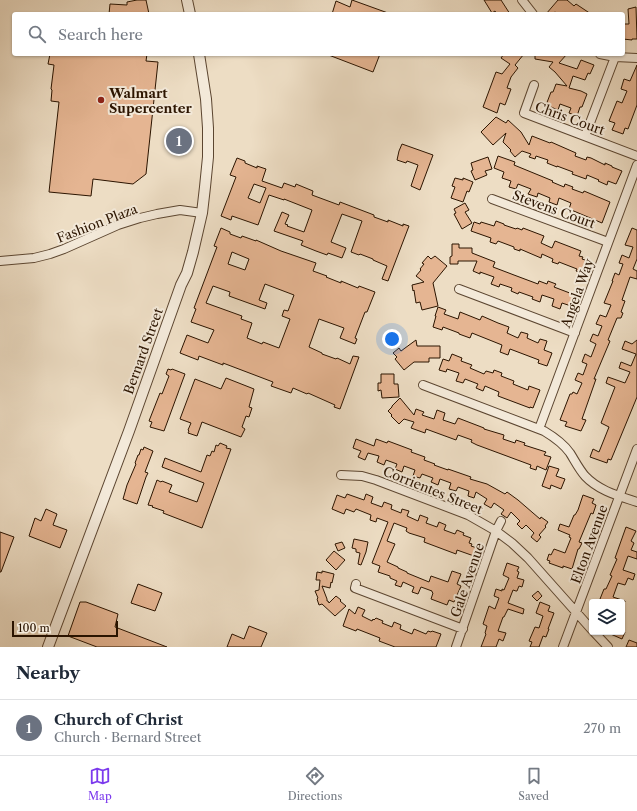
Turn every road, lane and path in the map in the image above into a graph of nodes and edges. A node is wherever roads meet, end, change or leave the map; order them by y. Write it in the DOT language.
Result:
graph roads {
  1 [pos="187,0"];
  2 [pos="522,0"];
  3 [pos="190,12"];
  4 [pos="531,12"];
  5 [pos="199,56"];
  6 [pos="610,56"];
  7 [pos="615,57"];
  8 [pos="637,58"];
  9 [pos="534,85"];
  10 [pos="585,136"];
  11 [pos="637,156"];
  12 [pos="637,165"];
  13 [pos="492,199"];
  14 [pos="202,213"];
  15 [pos="608,242"];
  16 [pos="0,261"];
  17 [pos="459,289"];
  18 [pos="575,333"];
  19 [pos="423,386"];
  20 [pos="539,429"];
  21 [pos="637,449"];
  22 [pos="341,475"];
  23 [pos="619,497"];
  24 [pos="637,502"];
  25 [pos="501,522"];
  26 [pos="496,531"];
  27 [pos="356,584"];
  28 [pos="576,613"];
  29 [pos="589,627"];
  30 [pos="463,629"];
  31 [pos="597,635"];
  32 [pos="48,647"];
  33 [pos="456,647"];
  34 [pos="563,647"];
  35 [pos="608,647"];
  1 -- 3 [label="street"];
  2 -- 4 [label="street"];
  5 -- 14 [label="street, Bernard Street"];
  6 -- 7 [label="street"];
  7 -- 8 [label="street"];
  7 -- 10 [label="street"];
  9 -- 10 [label="street, Chris Court"];
  10 -- 11 [label="street, Chris Court"];
  12 -- 15 [label="street, Angela Way"];
  13 -- 15 [label="street, Stevens Court"];
  14 -- 16 [label="street, Fashion Plaza"];
  14 -- 32 [label="street, Bernard Street"];
  15 -- 18 [label="street, Angela Way"];
  17 -- 18 [label="street"];
  18 -- 20 [label="street, Angela Way"];
  19 -- 20 [label="street"];
  20 -- 23 [label="street"];
  21 -- 23 [label="street, Elton Avenue"];
  22 -- 26 [label="street, Corrientes Street"];
  23 -- 24 [label="street"];
  23 -- 28 [label="street, Elton Avenue"];
  25 -- 26 [label="street, Gale Avenue"];
  26 -- 28 [label="street, Corrientes Street"];
  26 -- 30 [label="street, Gale Avenue"];
  27 -- 30 [label="street"];
  28 -- 29 [label="street, Corrientes Street"];
  28 -- 34 [label="street, Elton Avenue"];
  30 -- 33 [label="street, Gale Avenue"];
  31 -- 35 [label="street, Corrientes Street"];
}
